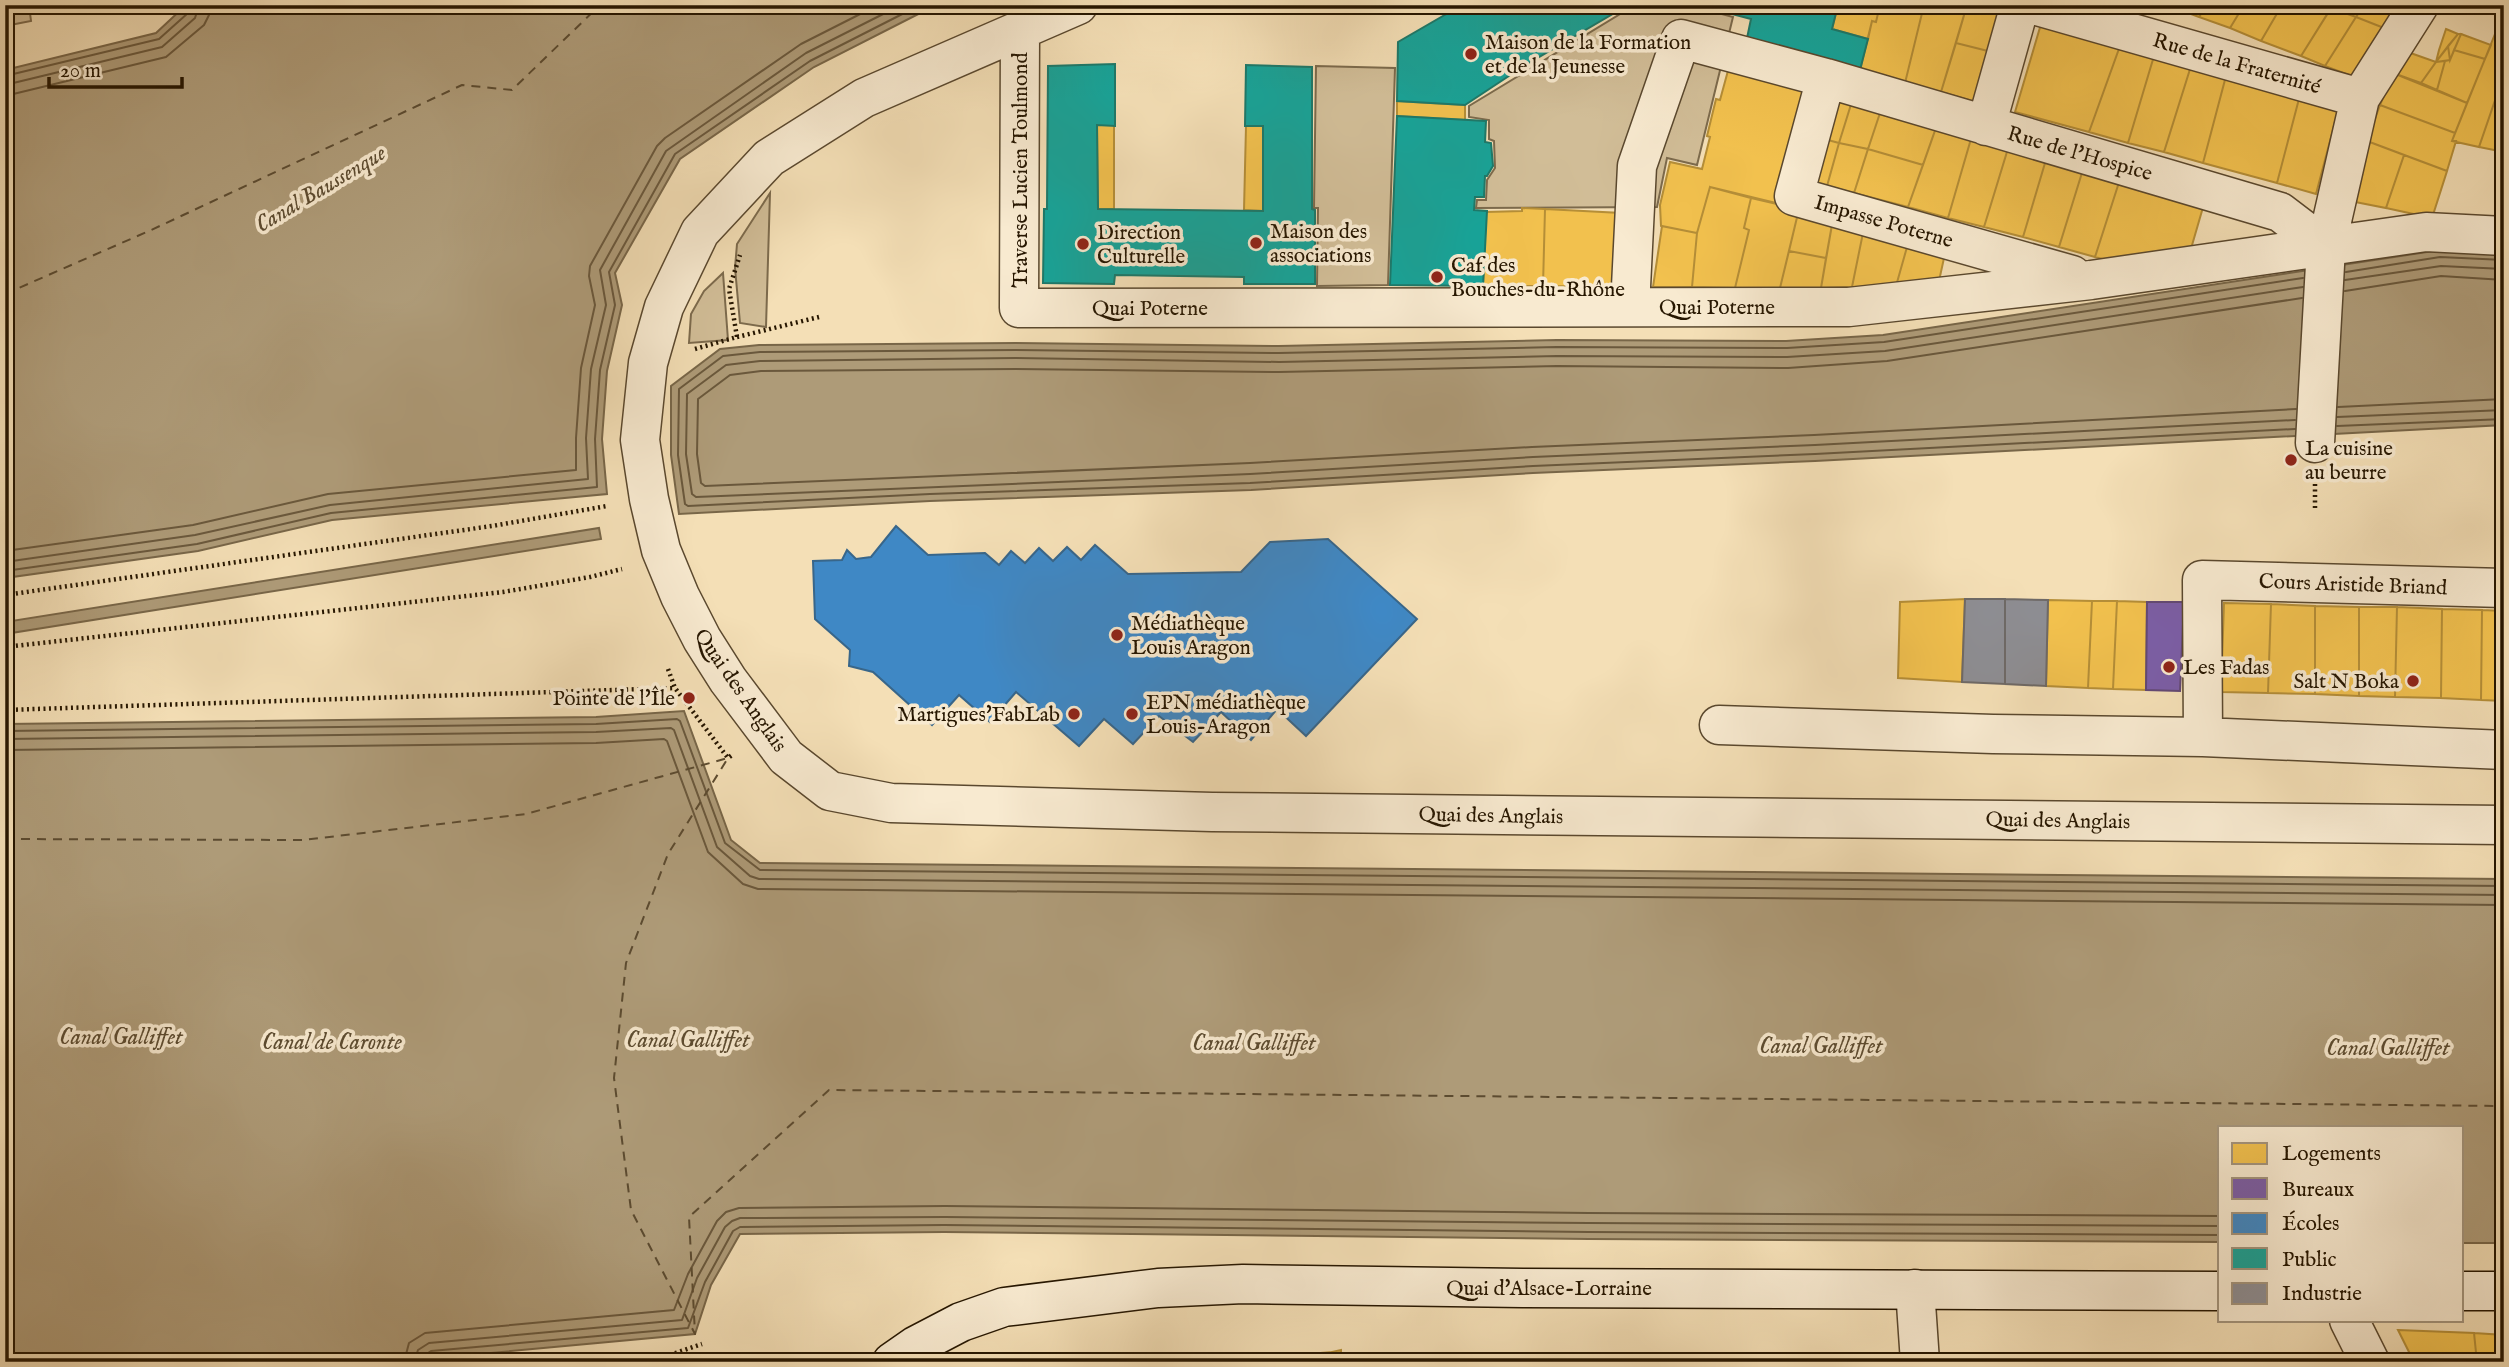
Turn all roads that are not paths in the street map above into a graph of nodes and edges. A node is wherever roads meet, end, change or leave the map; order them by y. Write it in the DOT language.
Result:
graph roads {
  1 [pos="1078,5"];
  2 [pos="2020,5"];
  3 [pos="2034,5"];
  4 [pos="2419,5"];
  5 [pos="1020,31"];
  6 [pos="1825,78"];
  7 [pos="2360,98"];
  8 [pos="1986,125"];
  9 [pos="2504,236"];
  10 [pos="2326,247"];
  11 [pos="2091,280"];
  12 [pos="1630,307"];
  13 [pos="1019,308"];
  14 [pos="2315,443"];
  15 [pos="2504,588"];
  16 [pos="1719,725"];
  17 [pos="2203,737"];
  18 [pos="2504,750"];
  19 [pos="2504,825"];
  20 [pos="1915,1289"];
  21 [pos="2218,1291"];
  22 [pos="2464,1291"];
  23 [pos="2504,1291"];
  24 [pos="2350,1322"];
  25 [pos="892,1362"];
  26 [pos="1920,1362"];
  27 [pos="2370,1362"];
  1 -- 5 [label="street, Quai des Anglais"];
  2 -- 8 [label="street"];
  3 -- 7 [label="street, Rue de la Fraternité"];
  4 -- 7 [label="street"];
  5 -- 13 [label="street, Traverse Lucien Toulmond"];
  5 -- 19 [label="street, Quai des Anglais"];
  6 -- 8 [label="street, Rue de l'Hospice"];
  6 -- 11 [label="street, Impasse Poterne"];
  6 -- 12 [label="street, Rue de l'Hospice"];
  7 -- 10 [label="street"];
  8 -- 10 [label="street, Rue de l'Hospice"];
  9 -- 10 [label="street, Quai Poterne"];
  10 -- 11 [label="street, Quai Poterne"];
  10 -- 14 [label="street"];
  11 -- 12 [label="street, Quai Poterne"];
  12 -- 13 [label="street, Quai Poterne"];
  15 -- 17 [label="street, Cours Aristide Briand"];
  16 -- 17 [label="street"];
  17 -- 18 [label="street"];
  20 -- 21 [label="street, Quai d'Alsace-Lorraine"];
  20 -- 25 [label="street, Quai d'Alsace-Lorraine"];
  20 -- 26 [label="street"];
  22 -- 23 [label="street"];
  24 -- 27 [label="street"];
}
